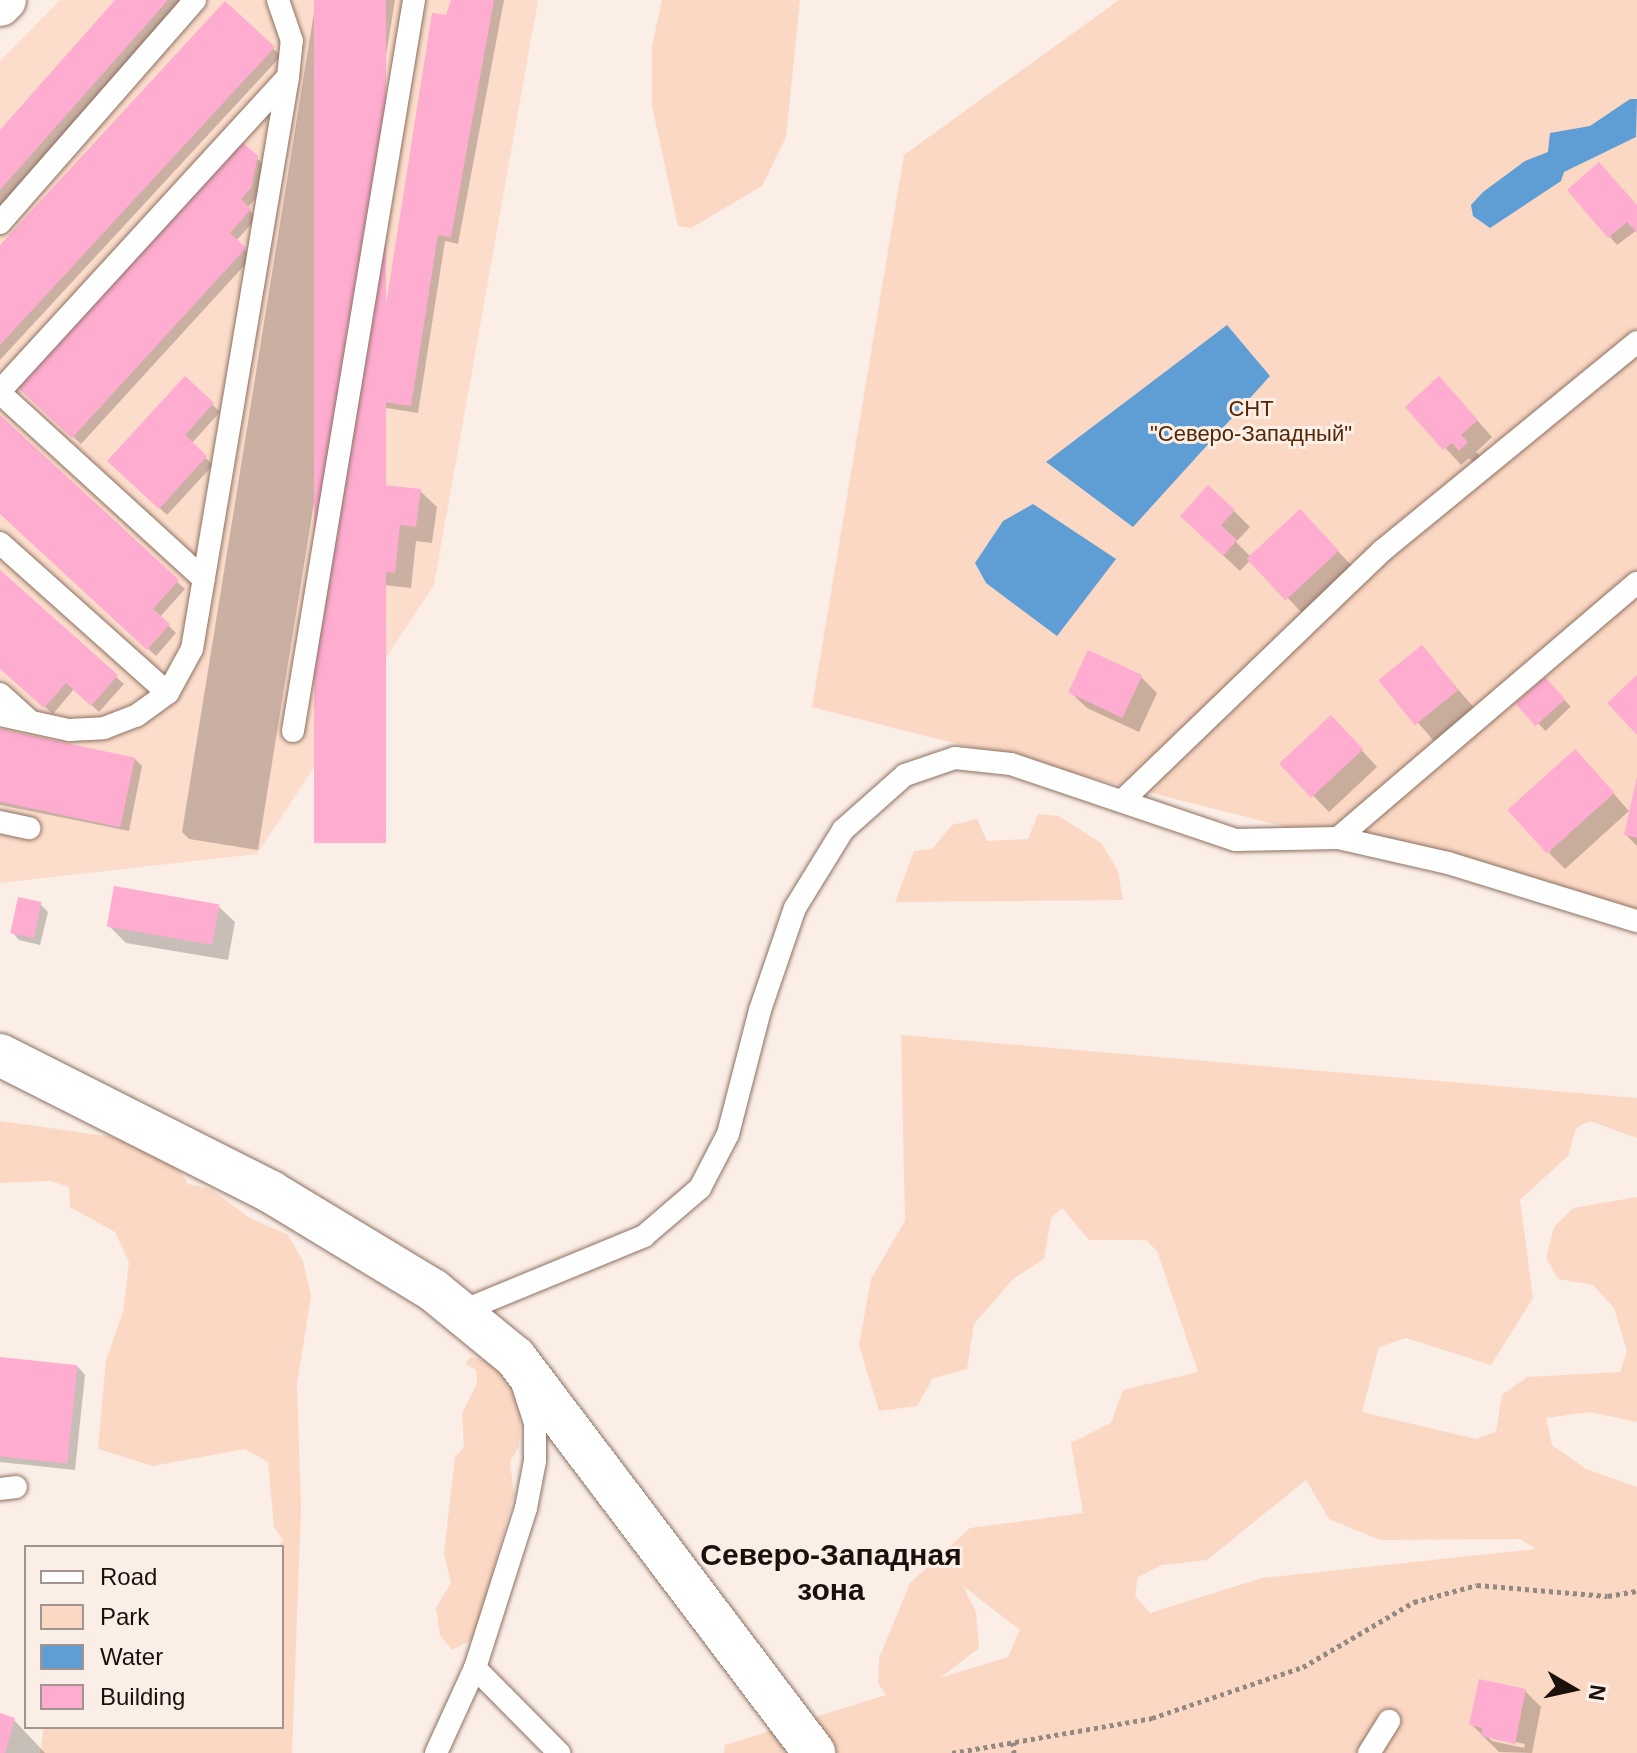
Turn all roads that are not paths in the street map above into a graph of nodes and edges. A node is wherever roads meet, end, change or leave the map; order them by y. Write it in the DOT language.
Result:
graph roads {
  1 [pos="5,0"];
  2 [pos="195,0"];
  3 [pos="278,0"];
  4 [pos="414,0"];
  5 [pos="0,5"];
  6 [pos="288,77"];
  7 [pos="0,223"];
  8 [pos="1637,342"];
  9 [pos="0,392"];
  10 [pos="0,543"];
  11 [pos="204,579"];
  12 [pos="1637,583"];
  13 [pos="168,693"];
  14 [pos="0,694"];
  15 [pos="0,715"];
  16 [pos="31,722"];
  17 [pos="293,731"];
  18 [pos="1122,801"];
  19 [pos="0,822"];
  20 [pos="29,828"];
  21 [pos="1338,838"];
  22 [pos="1637,921"];
  23 [pos="0,1055"];
  24 [pos="460,1312"];
  25 [pos="515,1357"];
  26 [pos="475,1668"];
  27 [pos="1389,1721"];
  28 [pos="436,1753"];
  29 [pos="559,1753"];
  30 [pos="814,1753"];
  31 [pos="1369,1753"];
  1 -- 5 [label="street"];
  2 -- 7 [label="lane"];
  3 -- 6 [label="lane"];
  4 -- 17 [label="lane"];
  6 -- 9 [label="lane"];
  6 -- 11 [label="lane"];
  8 -- 18 [label="lane"];
  9 -- 11 [label="lane"];
  10 -- 13 [label="lane"];
  11 -- 13 [label="lane"];
  12 -- 21 [label="lane"];
  13 -- 16 [label="lane"];
  14 -- 16 [label="lane"];
  15 -- 16 [label="lane"];
  18 -- 21 [label="lane"];
  18 -- 24 [label="lane"];
  19 -- 20 [label="lane"];
  21 -- 22 [label="lane"];
  23 -- 24 [label="street"];
  24 -- 25 [label="street"];
  25 -- 26 [label="lane"];
  25 -- 30 [label="street"];
  26 -- 28 [label="lane"];
  26 -- 29 [label="lane"];
  27 -- 31 [label="lane"];
}
